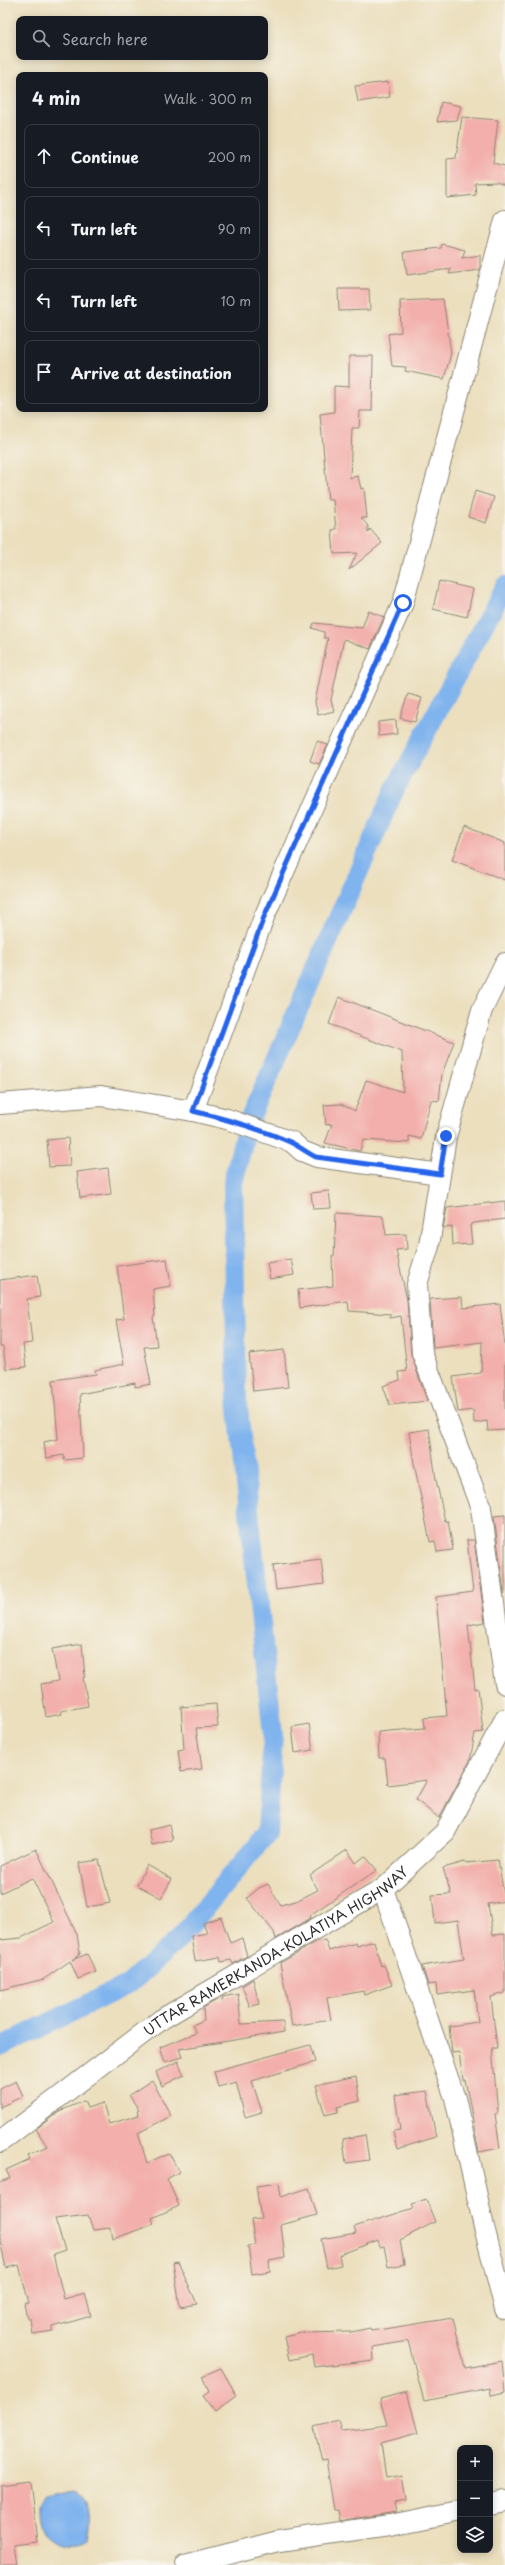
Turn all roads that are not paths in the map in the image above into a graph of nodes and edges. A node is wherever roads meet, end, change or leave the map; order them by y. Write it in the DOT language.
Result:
graph roads {
  1 [pos="505,220"];
  2 [pos="505,963"];
  3 [pos="0,1104"];
  4 [pos="193,1111"];
  5 [pos="440,1174"];
  6 [pos="505,1684"];
  7 [pos="505,1719"];
  8 [pos="383,1888"];
  9 [pos="0,2142"];
  10 [pos="505,2309"];
  11 [pos="505,2501"];
  12 [pos="493,2503"];
  13 [pos="457,2512"];
  14 [pos="184,2565"];
  1 -- 4 [label="street"];
  2 -- 5 [label="street"];
  3 -- 4 [label="street"];
  4 -- 5 [label="street"];
  5 -- 6 [label="street"];
  7 -- 8 [label="street, UTTAR RAMERKANDA-KOLATIYA HIGHWAY"];
  8 -- 9 [label="street, UTTAR RAMERKANDA-KOLATIYA HIGHWAY"];
  8 -- 10 [label="street"];
  11 -- 12 [label="street"];
  13 -- 14 [label="street"];
}
